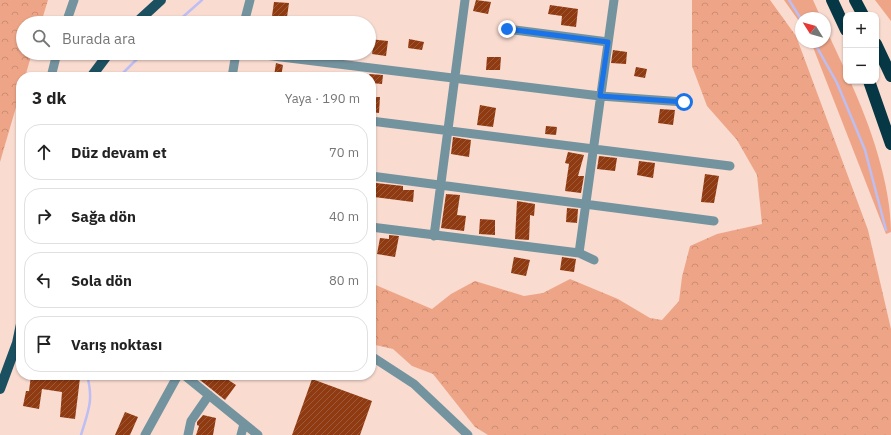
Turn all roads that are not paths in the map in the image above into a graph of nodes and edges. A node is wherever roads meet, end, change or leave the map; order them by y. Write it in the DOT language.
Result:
graph roads {
  1 [pos="74,0"];
  2 [pos="161,0"];
  3 [pos="250,0"];
  4 [pos="464,0"];
  5 [pos="614,0"];
  6 [pos="832,0"];
  7 [pos="856,0"];
  8 [pos="861,12"];
  9 [pos="68,16"];
  10 [pos="144,16"];
  11 [pos="246,16"];
  12 [pos="843,24"];
  13 [pos="507,29"];
  14 [pos="608,42"];
  15 [pos="878,48"];
  16 [pos="55,60"];
  17 [pos="104,60"];
  18 [pos="235,60"];
  19 [pos="309,60"];
  20 [pos="52,72"];
  21 [pos="95,72"];
  22 [pos="233,72"];
  23 [pos="891,76"];
  24 [pos="455,77"];
  25 [pos="870,84"];
  26 [pos="600,96"];
  27 [pos="684,102"];
  28 [pos="376,122"];
  29 [pos="448,129"];
  30 [pos="891,144"];
  31 [pos="593,148"];
  32 [pos="730,166"];
  33 [pos="376,177"];
  34 [pos="441,185"];
  35 [pos="586,203"];
  36 [pos="714,221"];
  37 [pos="376,228"];
  38 [pos="434,236"];
  39 [pos="579,253"];
  40 [pos="594,260"];
  41 [pos="16,346"];
  42 [pos="376,359"];
  43 [pos="175,380"];
  44 [pos="190,380"];
  45 [pos="0,390"];
  46 [pos="209,395"];
  47 [pos="244,424"];
  48 [pos="145,435"];
  49 [pos="188,435"];
  50 [pos="241,435"];
  51 [pos="258,435"];
  52 [pos="468,435"];
  1 -- 9 [label="street"];
  2 -- 10 [label="main road"];
  3 -- 11 [label="street"];
  4 -- 24 [label="street"];
  5 -- 14 [label="street"];
  6 -- 12 [label="highway"];
  7 -- 8 [label="highway"];
  13 -- 14 [label="street"];
  14 -- 26 [label="street"];
  15 -- 23 [label="highway"];
  16 -- 20 [label="street"];
  17 -- 21 [label="main road"];
  18 -- 22 [label="street"];
  19 -- 24 [label="street"];
  24 -- 26 [label="street"];
  24 -- 29 [label="street"];
  25 -- 30 [label="highway"];
  26 -- 27 [label="street"];
  26 -- 31 [label="street"];
  28 -- 29 [label="street"];
  29 -- 31 [label="street"];
  29 -- 34 [label="street"];
  31 -- 32 [label="street"];
  31 -- 35 [label="street"];
  33 -- 34 [label="street"];
  34 -- 35 [label="street"];
  34 -- 38 [label="street"];
  35 -- 36 [label="street"];
  35 -- 39 [label="street"];
  37 -- 38 [label="street"];
  38 -- 39 [label="street"];
  39 -- 40 [label="street"];
  41 -- 45 [label="main road"];
  42 -- 52 [label="street"];
  43 -- 48 [label="street"];
  44 -- 46 [label="street"];
  46 -- 47 [label="street"];
  46 -- 49 [label="street"];
  47 -- 50 [label="street"];
  47 -- 51 [label="street"];
}
